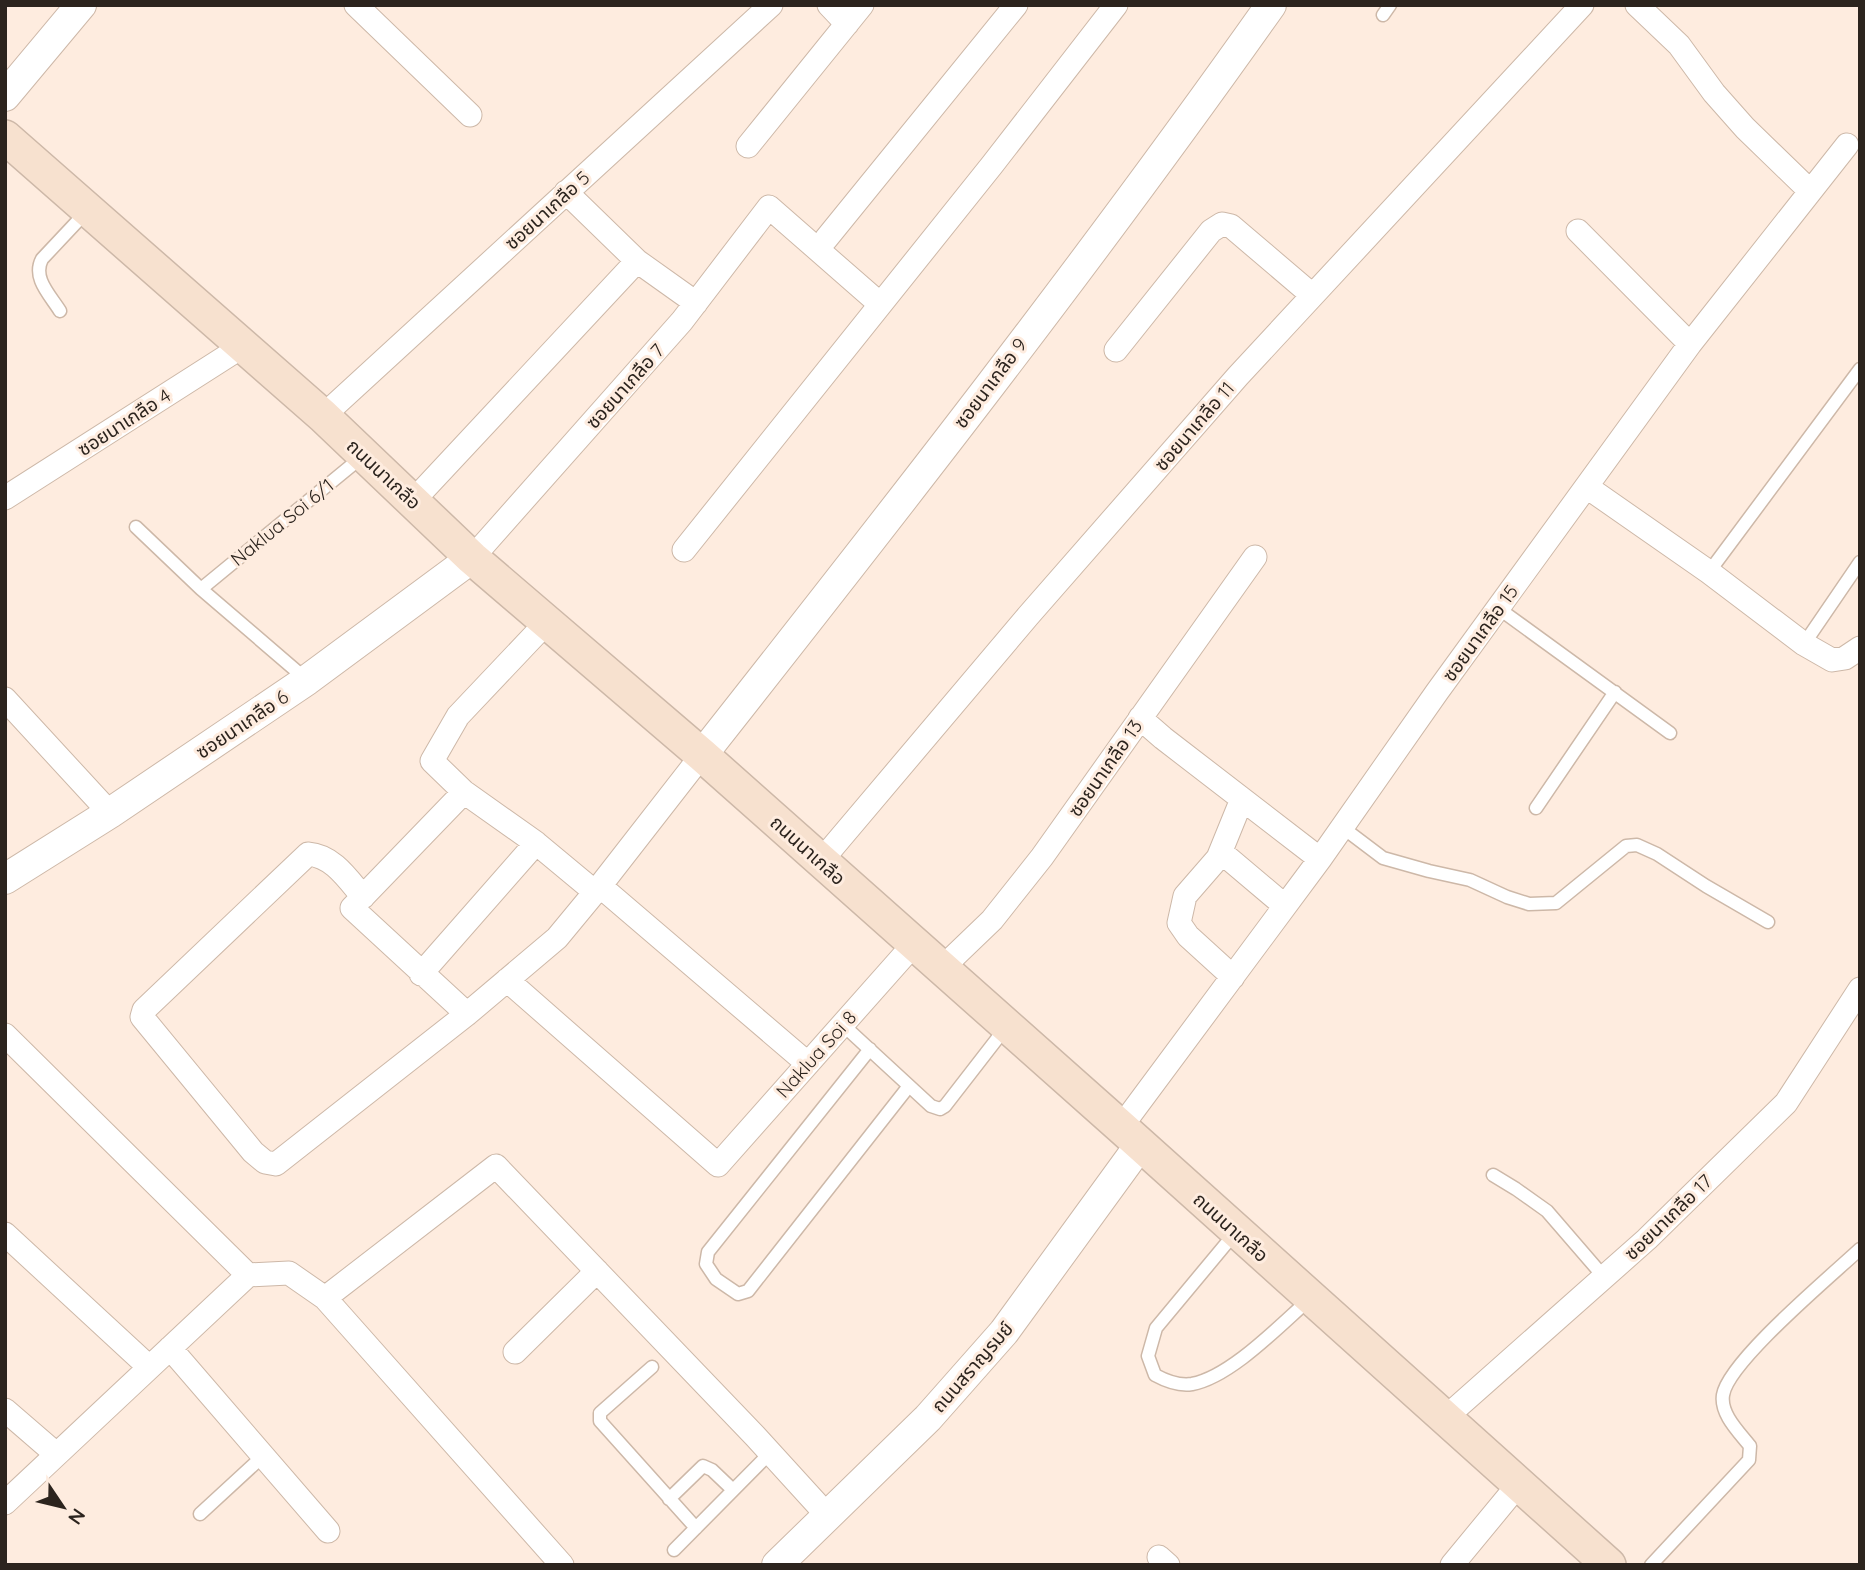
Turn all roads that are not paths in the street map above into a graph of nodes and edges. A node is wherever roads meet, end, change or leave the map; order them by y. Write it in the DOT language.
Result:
graph roads {
  1 [pos="81,5"];
  2 [pos="356,5"];
  3 [pos="771,5"];
  4 [pos="829,5"];
  5 [pos="862,5"];
  6 [pos="1016,5"];
  7 [pos="1116,5"];
  8 [pos="1271,5"];
  9 [pos="1582,5"];
  10 [pos="1637,5"];
  11 [pos="847,24"];
  12 [pos="5,96"];
  13 [pos="470,115"];
  14 [pos="5,137"];
  15 [pos="1847,145"];
  16 [pos="748,146"];
  17 [pos="1809,190"];
  18 [pos="566,192"];
  19 [pos="89,210"];
  20 [pos="1578,231"];
  21 [pos="826,239"];
  22 [pos="638,261"];
  23 [pos="1312,295"];
  24 [pos="696,303"];
  25 [pos="880,304"];
  26 [pos="60,312"];
  27 [pos="1690,344"];
  28 [pos="243,346"];
  29 [pos="1116,350"];
  30 [pos="1860,369"];
  31 [pos="323,416"];
  32 [pos="364,455"];
  33 [pos="1587,487"];
  34 [pos="8,492"];
  35 [pos="413,501"];
  36 [pos="136,527"];
  37 [pos="684,550"];
  38 [pos="1255,557"];
  39 [pos="472,558"];
  40 [pos="1860,562"];
  41 [pos="1709,572"];
  42 [pos="201,589"];
  43 [pos="1498,608"];
  44 [pos="547,622"];
  45 [pos="1804,644"];
  46 [pos="1860,648"];
  47 [pos="307,680"];
  48 [pos="1615,692"];
  49 [pos="5,699"];
  50 [pos="1140,718"];
  51 [pos="1670,733"];
  52 [pos="702,755"];
  53 [pos="464,792"];
  54 [pos="1241,799"];
  55 [pos="1536,808"];
  56 [pos="110,813"];
  57 [pos="1342,827"];
  58 [pos="536,843"];
  59 [pos="1221,852"];
  60 [pos="1320,859"];
  61 [pos="821,861"];
  62 [pos="5,879"];
  63 [pos="597,889"];
  64 [pos="363,897"];
  65 [pos="1285,906"];
  66 [pos="1768,922"];
  67 [pos="914,944"];
  68 [pos="942,968"];
  69 [pos="421,974"];
  70 [pos="1233,977"];
  71 [pos="507,980"];
  72 [pos="1860,989"];
  73 [pos="467,1014"];
  74 [pos="842,1024"];
  75 [pos="1007,1026"];
  76 [pos="5,1035"];
  77 [pos="870,1049"];
  78 [pos="807,1063"];
  79 [pos="909,1086"];
  80 [pos="1130,1136"];
  81 [pos="1493,1175"];
  82 [pos="1236,1231"];
  83 [pos="5,1234"];
  84 [pos="1860,1249"];
  85 [pos="597,1271"];
  86 [pos="248,1275"];
  87 [pos="1604,1277"];
  88 [pos="325,1298"];
  89 [pos="1311,1298"];
  90 [pos="170,1348"];
  91 [pos="515,1352"];
  92 [pos="149,1367"];
  93 [pos="652,1367"];
  94 [pos="5,1410"];
  95 [pos="1445,1418"];
  96 [pos="770,1453"];
  97 [pos="56,1454"];
  98 [pos="263,1456"];
  99 [pos="1518,1485"];
  100 [pos="733,1490"];
  101 [pos="669,1499"];
  102 [pos="5,1503"];
  103 [pos="200,1514"];
  104 [pos="827,1515"];
  105 [pos="696,1528"];
  106 [pos="328,1531"];
  107 [pos="674,1550"];
  108 [pos="562,1565"];
  109 [pos="777,1565"];
  110 [pos="1452,1565"];
  111 [pos="1609,1565"];
  112 [pos="1651,1565"];
  1 -- 12 [label="street"];
  2 -- 13 [label="street"];
  3 -- 18 [label="street, ซอยนาเกลือ 5"];
  4 -- 11 [label="street"];
  5 -- 11 [label="street"];
  6 -- 21 [label="street"];
  7 -- 25 [label="street"];
  8 -- 52 [label="street, ซอยนาเกลือ 9"];
  9 -- 23 [label="street, ซอยนาเกลือ 11"];
  10 -- 17 [label="street"];
  11 -- 16 [label="street"];
  14 -- 19 [label="main road, ถนนนาเกลือ"];
  15 -- 17 [label="street, ซอยนาเกลือ 15"];
  17 -- 27 [label="street, ซอยนาเกลือ 15"];
  18 -- 22 [label="street"];
  18 -- 31 [label="street, ซอยนาเกลือ 5"];
  19 -- 26 [label="lane"];
  19 -- 28 [label="main road, ถนนนาเกลือ"];
  20 -- 27 [label="street"];
  22 -- 24 [label="street"];
  22 -- 35 [label="street"];
  23 -- 29 [label="street"];
  23 -- 61 [label="street, ซอยนาเกลือ 11"];
  24 -- 25 [label="street, ซอยนาเกลือ 7"];
  24 -- 39 [label="street, ซอยนาเกลือ 7"];
  25 -- 37 [label="street"];
  27 -- 33 [label="street, ซอยนาเกลือ 15"];
  28 -- 31 [label="main road, ถนนนาเกลือ"];
  28 -- 34 [label="street, ซอยนาเกลือ 4"];
  30 -- 41 [label="lane"];
  31 -- 32 [label="main road, ถนนนาเกลือ"];
  32 -- 35 [label="main road, ถนนนาเกลือ"];
  32 -- 42 [label="lane, Naklua Soi 6/1"];
  33 -- 41 [label="street"];
  33 -- 43 [label="street, ซอยนาเกลือ 15"];
  35 -- 39 [label="main road, ถนนนาเกลือ"];
  36 -- 42 [label="lane"];
  38 -- 50 [label="street, ซอยนาเกลือ 13"];
  39 -- 44 [label="main road, ถนนนาเกลือ"];
  39 -- 47 [label="street, ซอยนาเกลือ 6"];
  40 -- 45 [label="lane"];
  41 -- 45 [label="street"];
  42 -- 47 [label="lane"];
  43 -- 48 [label="lane"];
  43 -- 57 [label="street, ซอยนาเกลือ 15"];
  44 -- 52 [label="main road, ถนนนาเกลือ"];
  44 -- 53 [label="street"];
  45 -- 46 [label="street"];
  47 -- 56 [label="street, ซอยนาเกลือ 6"];
  48 -- 51 [label="lane"];
  48 -- 55 [label="lane"];
  49 -- 56 [label="street"];
  50 -- 54 [label="street"];
  50 -- 68 [label="street, ซอยนาเกลือ 13"];
  52 -- 61 [label="main road, ถนนนาเกลือ"];
  52 -- 63 [label="street"];
  53 -- 58 [label="street"];
  53 -- 64 [label="street"];
  54 -- 59 [label="street"];
  54 -- 60 [label="street"];
  56 -- 62 [label="street, ซอยนาเกลือ 6"];
  57 -- 60 [label="street, ซอยนาเกลือ 15"];
  57 -- 66 [label="lane"];
  58 -- 63 [label="street"];
  58 -- 69 [label="street"];
  59 -- 65 [label="street"];
  59 -- 70 [label="street"];
  60 -- 65 [label="street, ซอยนาเกลือ 15"];
  61 -- 67 [label="main road, ถนนนาเกลือ"];
  63 -- 71 [label="street"];
  63 -- 78 [label="street"];
  64 -- 69 [label="street"];
  64 -- 73 [label="street"];
  65 -- 70 [label="street, ซอยนาเกลือ 15"];
  67 -- 68 [label="main road, ถนนนาเกลือ"];
  67 -- 74 [label="street, Naklua Soi 8"];
  68 -- 75 [label="main road, ถนนนาเกลือ"];
  69 -- 73 [label="street"];
  70 -- 80 [label="street, ซอยนาเกลือ 15"];
  71 -- 73 [label="street"];
  71 -- 78 [label="street, Naklua Soi 8"];
  72 -- 87 [label="street, ซอยนาเกลือ 17"];
  74 -- 77 [label="lane"];
  74 -- 78 [label="street, Naklua Soi 8"];
  75 -- 79 [label="lane"];
  75 -- 80 [label="main road, ถนนนาเกลือ"];
  76 -- 86 [label="street"];
  77 -- 79 [label="lane"];
  77 -- 79 [label="lane"];
  80 -- 82 [label="main road, ถนนนาเกลือ"];
  80 -- 104 [label="street, ถนนสราญรมย์"];
  81 -- 87 [label="lane"];
  82 -- 89 [label="main road, ถนนนาเกลือ"];
  82 -- 89 [label="lane"];
  83 -- 92 [label="street"];
  84 -- 112 [label="lane"];
  85 -- 88 [label="street"];
  85 -- 91 [label="street"];
  85 -- 96 [label="street"];
  86 -- 88 [label="street"];
  86 -- 90 [label="street"];
  87 -- 95 [label="street, ซอยนาเกลือ 17"];
  88 -- 108 [label="street"];
  89 -- 95 [label="main road, ถนนนาเกลือ"];
  90 -- 92 [label="street"];
  90 -- 98 [label="street"];
  92 -- 97 [label="street"];
  93 -- 101 [label="lane"];
  94 -- 97 [label="street"];
  95 -- 99 [label="main road, ถนนนาเกลือ"];
  96 -- 100 [label="lane"];
  96 -- 104 [label="street"];
  97 -- 102 [label="street"];
  98 -- 103 [label="lane"];
  98 -- 106 [label="street"];
  99 -- 110 [label="street"];
  99 -- 111 [label="main road, ถนนนาเกลือ"];
  100 -- 101 [label="lane"];
  100 -- 105 [label="lane"];
  101 -- 105 [label="lane"];
  104 -- 109 [label="street, ถนนสราญรมย์"];
  105 -- 107 [label="lane"];
}
